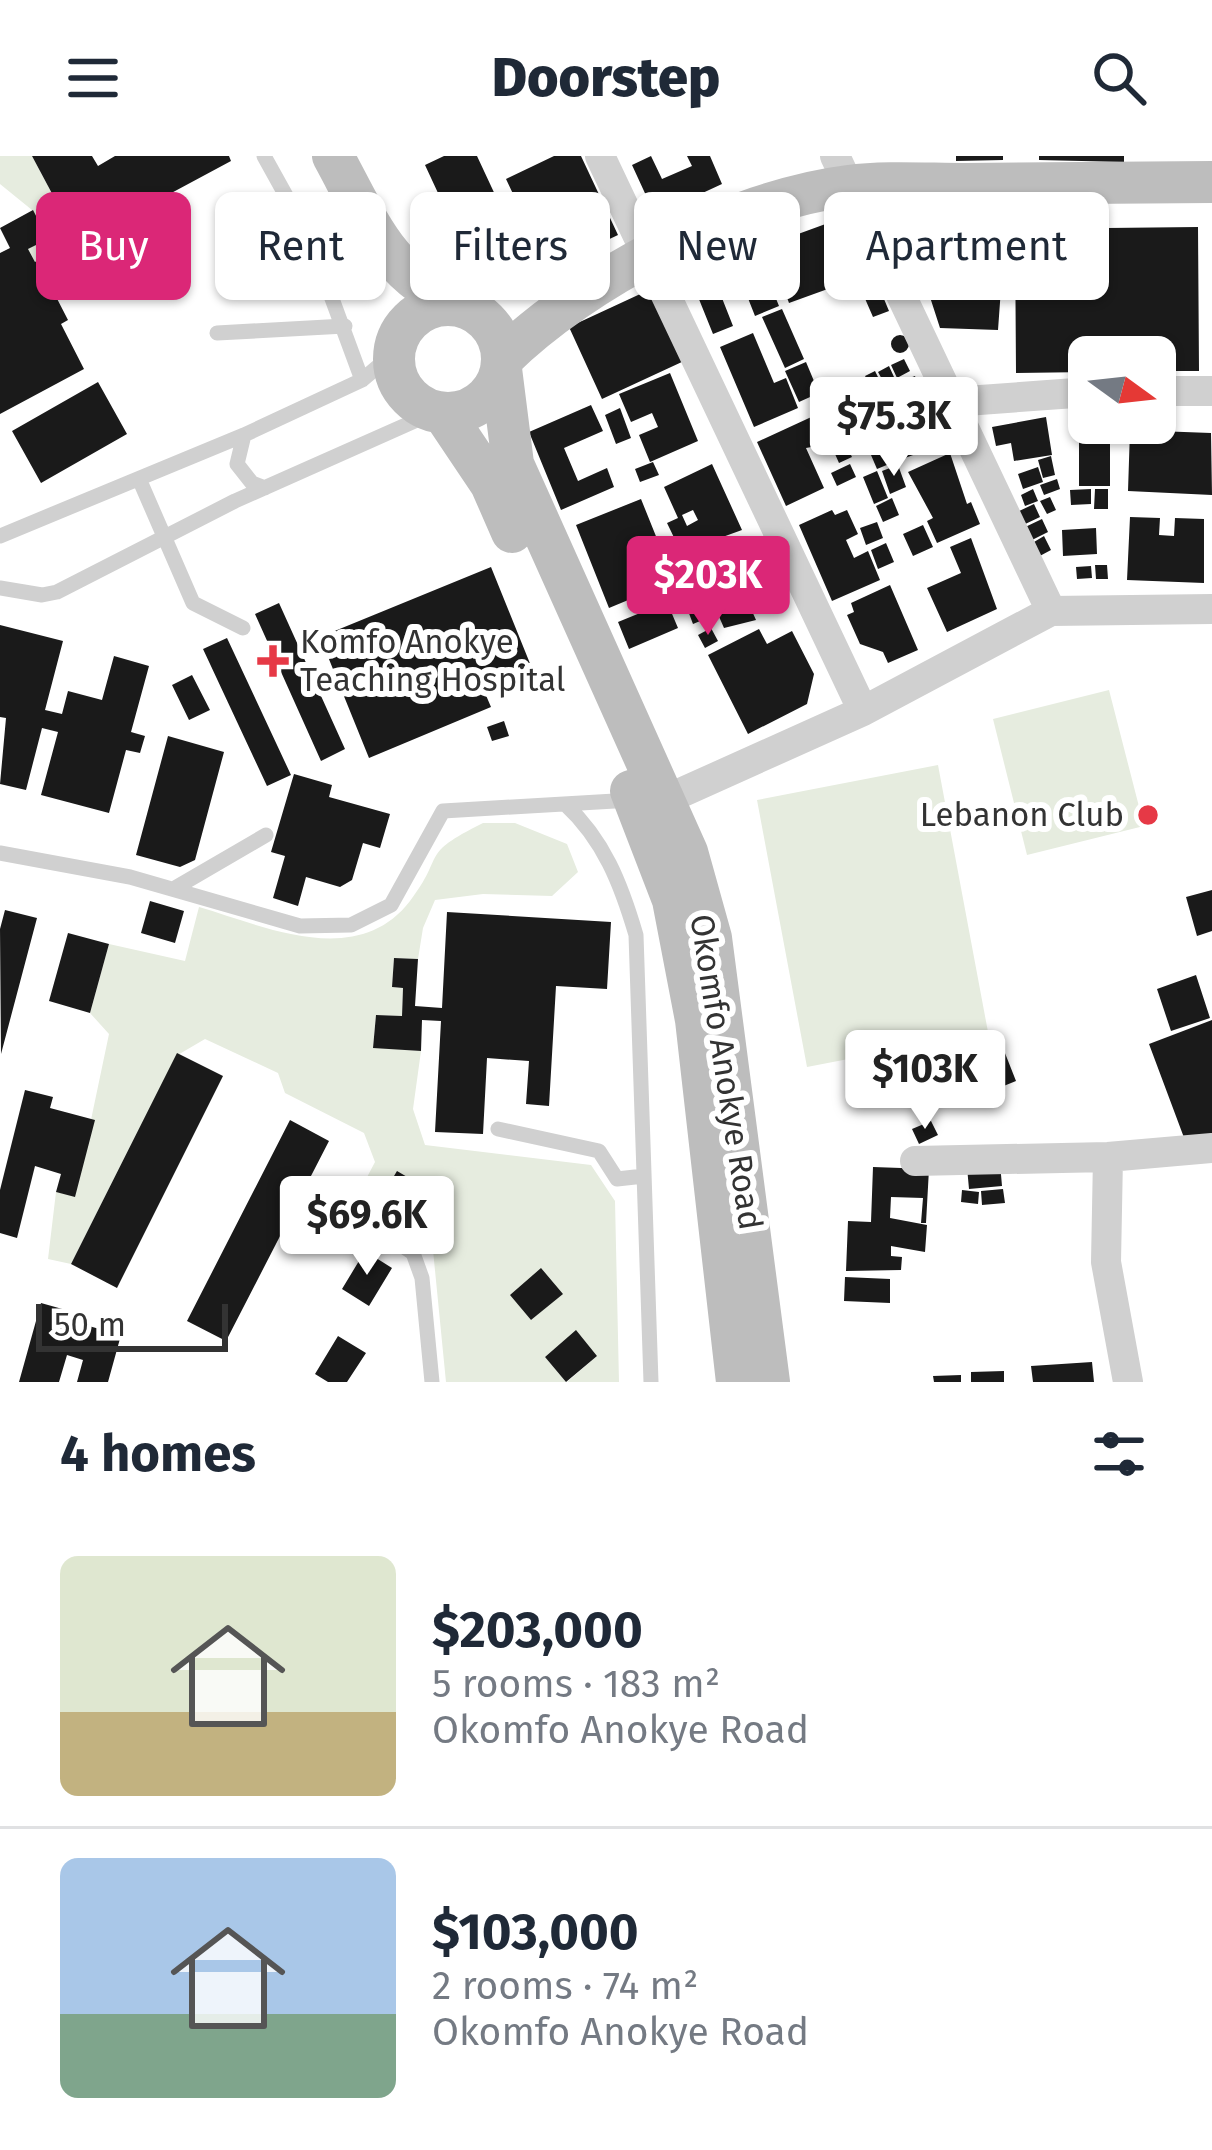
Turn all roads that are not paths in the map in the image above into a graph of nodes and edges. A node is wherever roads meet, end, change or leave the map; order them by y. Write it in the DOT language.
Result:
graph roads {
  1 [pos="264,156"];
  2 [pos="333,156"];
  3 [pos="600,156"];
  4 [pos="1141,169"];
  5 [pos="841,171"];
  6 [pos="1212,182"];
  7 [pos="799,192"];
  8 [pos="634,227"];
  9 [pos="390,260"];
  10 [pos="634,267"];
  11 [pos="669,300"];
  12 [pos="469,310"];
  13 [pos="542,320"];
  14 [pos="345,326"];
  15 [pos="217,333"];
  16 [pos="385,356"];
  17 [pos="502,364"];
  18 [pos="1176,391"];
  19 [pos="1212,392"];
  20 [pos="1068,394"];
  21 [pos="952,402"];
  22 [pos="440,413"];
  23 [pos="244,435"];
  24 [pos="140,481"];
  25 [pos="266,488"];
  26 [pos="165,535"];
  27 [pos="0,536"];
  28 [pos="0,588"];
  29 [pos="1212,609"];
  30 [pos="1051,611"];
  31 [pos="243,628"];
  32 [pos="863,711"];
  33 [pos="650,800"];
  34 [pos="565,804"];
  35 [pos="266,835"];
  36 [pos="0,853"];
  37 [pos="176,888"];
  38 [pos="498,1129"];
  39 [pos="1212,1148"];
  40 [pos="1108,1157"];
  41 [pos="915,1161"];
  42 [pos="644,1176"];
  43 [pos="347,1208"];
  44 [pos="433,1382"];
  45 [pos="651,1382"];
  46 [pos="744,1382"];
  47 [pos="1128,1382"];
  1 -- 14 [label="lane"];
  2 -- 9 [label="main road"];
  3 -- 8 [label="street"];
  4 -- 5 [label="main road"];
  4 -- 6 [label="main road"];
  5 -- 7 [label="main road"];
  5 -- 21 [label="street"];
  9 -- 12 [label="main road"];
  9 -- 16 [label="main road"];
  10 -- 13 [label="main road"];
  11 -- 32 [label="street"];
  12 -- 13 [label="main road"];
  12 -- 16 [label="main road"];
  12 -- 17 [label="main road"];
  13 -- 17 [label="main road"];
  14 -- 15 [label="lane"];
  14 -- 16 [label="lane"];
  16 -- 22 [label="main road"];
  16 -- 23 [label="lane"];
  17 -- 22 [label="main road"];
  17 -- 33 [label="main road, Okomfo Anokye Road"];
  18 -- 19 [label="street"];
  20 -- 21 [label="street"];
  21 -- 30 [label="street"];
  22 -- 25 [label="lane"];
  22 -- 33 [label="main road, Okomfo Anokye Road"];
  23 -- 24 [label="lane"];
  23 -- 25 [label="lane"];
  24 -- 26 [label="lane"];
  24 -- 27 [label="lane"];
  25 -- 26 [label="lane"];
  26 -- 28 [label="lane"];
  26 -- 31 [label="lane"];
  29 -- 30 [label="street"];
  30 -- 32 [label="street"];
  32 -- 33 [label="street"];
  33 -- 34 [label="lane"];
  33 -- 46 [label="main road, Okomfo Anokye Road"];
  34 -- 37 [label="lane"];
  34 -- 42 [label="lane"];
  35 -- 37 [label="lane"];
  36 -- 37 [label="lane"];
  38 -- 42 [label="lane"];
  39 -- 40 [label="street"];
  40 -- 41 [label="street"];
  40 -- 47 [label="street"];
  42 -- 45 [label="lane"];
  43 -- 44 [label="lane"];
}
